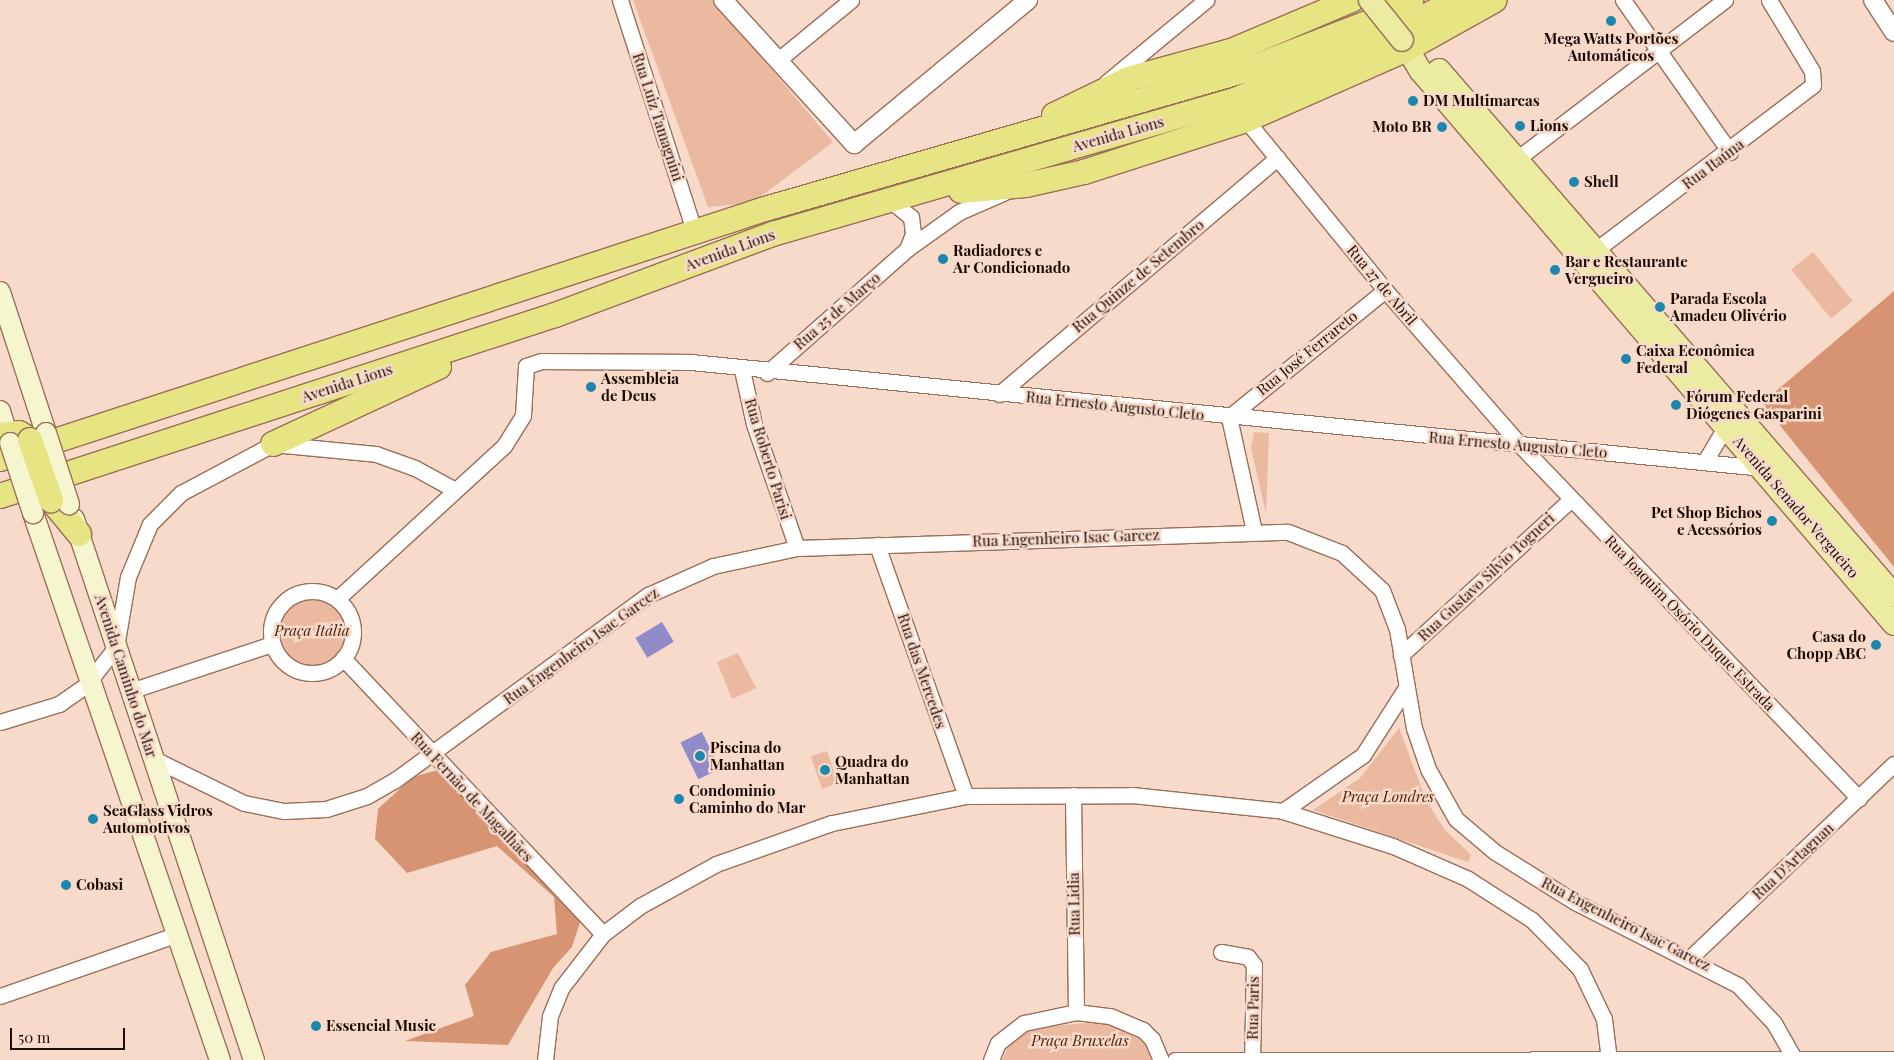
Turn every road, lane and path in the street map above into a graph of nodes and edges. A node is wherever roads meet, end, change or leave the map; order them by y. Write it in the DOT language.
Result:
graph roads {
  1 [pos="620,0"];
  2 [pos="723,0"];
  3 [pos="851,0"];
  4 [pos="1028,0"];
  5 [pos="1206,0"];
  6 [pos="1352,0"];
  7 [pos="1370,0"];
  8 [pos="1411,0"];
  9 [pos="1457,0"];
  10 [pos="1495,0"];
  11 [pos="1623,0"];
  12 [pos="1725,0"];
  13 [pos="1769,0"];
  14 [pos="1874,0"];
  15 [pos="1894,32"];
  16 [pos="1405,44"];
  17 [pos="1658,48"];
  18 [pos="777,62"];
  19 [pos="1090,95"];
  20 [pos="1246,120"];
  21 [pos="1014,136"];
  22 [pos="1730,152"];
  23 [pos="1277,158"];
  24 [pos="1511,164"];
  25 [pos="1026,185"];
  26 [pos="914,194"];
  27 [pos="890,201"];
  28 [pos="695,233"];
  29 [pos="907,249"];
  30 [pos="1597,249"];
  31 [pos="1385,290"];
  32 [pos="0,292"];
  33 [pos="555,315"];
  34 [pos="742,370"];
  35 [pos="767,373"];
  36 [pos="999,394"];
  37 [pos="1229,417"];
  38 [pos="1726,426"];
  39 [pos="13,436"];
  40 [pos="273,444"];
  41 [pos="1522,447"];
  42 [pos="1705,461"];
  43 [pos="1764,468"];
  44 [pos="455,490"];
  45 [pos="0,496"];
  46 [pos="1570,500"];
  47 [pos="51,506"];
  48 [pos="1254,531"];
  49 [pos="79,534"];
  50 [pos="877,545"];
  51 [pos="796,548"];
  52 [pos="1894,595"];
  53 [pos="337,599"];
  54 [pos="1894,624"];
  55 [pos="272,644"];
  56 [pos="116,647"];
  57 [pos="1402,655"];
  58 [pos="343,658"];
  59 [pos="93,678"];
  60 [pos="1405,689"];
  61 [pos="130,691"];
  62 [pos="0,722"];
  63 [pos="432,756"];
  64 [pos="152,758"];
  65 [pos="1894,764"];
  66 [pos="1072,795"];
  67 [pos="966,796"];
  68 [pos="1859,799"];
  69 [pos="1283,812"];
  70 [pos="178,934"];
  71 [pos="603,934"];
  72 [pos="1221,952"];
  73 [pos="1691,957"];
  74 [pos="0,996"];
  75 [pos="1076,1012"];
  76 [pos="1252,1059"];
  77 [pos="1609,1059"];
  78 [pos="1794,1059"];
  79 [pos="1894,1059"];
  80 [pos="220,1060"];
  81 [pos="254,1060"];
  82 [pos="545,1060"];
  83 [pos="991,1060"];
  84 [pos="1161,1060"];
  85 [pos="1175,1060"];
  1 -- 28 [label="street, Rua Luiz Tamagnini"];
  2 -- 18 [label="street"];
  3 -- 18 [label="street"];
  4 -- 18 [label="street"];
  5 -- 19 [label="street"];
  6 -- 19 [label="highway"];
  7 -- 16 [label="main road, Avenida Senador Vergueiro, bridge"];
  8 -- 21 [label="highway, Avenida Lions"];
  9 -- 26 [label="highway, Avenida Lions"];
  10 -- 16 [label="highway"];
  11 -- 17 [label="street"];
  12 -- 17 [label="street"];
  13 -- 22 [label="street, Rua Itaúna"];
  14 -- 15 [label="street"];
  16 -- 20 [label="highway"];
  16 -- 24 [label="main road, Avenida Senador Vergueiro"];
  17 -- 22 [label="street"];
  17 -- 24 [label="street"];
  19 -- 21 [label="highway"];
  20 -- 23 [label="street, Rua 27 de Abril"];
  20 -- 25 [label="highway"];
  21 -- 28 [label="highway, Avenida Lions"];
  22 -- 30 [label="street, Rua Itaúna"];
  23 -- 31 [label="street, Rua 27 de Abril"];
  23 -- 36 [label="street, Rua Quinze de Setembro"];
  24 -- 30 [label="main road, Avenida Senador Vergueiro"];
  24 -- 38 [label="main road, Avenida Senador Vergueiro"];
  25 -- 26 [label="highway"];
  25 -- 29 [label="street, Rua 25 de Março"];
  26 -- 27 [label="highway, Avenida Lions"];
  27 -- 29 [label="street"];
  27 -- 33 [label="highway, Avenida Lions"];
  28 -- 39 [label="highway, Avenida Lions"];
  29 -- 35 [label="street, Rua 25 de Março"];
  30 -- 52 [label="main road, Avenida Senador Vergueiro"];
  31 -- 37 [label="street, Rua José Ferrareto"];
  31 -- 41 [label="street, Rua 27 de Abril"];
  32 -- 39 [label="main road"];
  33 -- 40 [label="highway"];
  33 -- 45 [label="highway, Avenida Lions"];
  34 -- 35 [label="street, Rua Ernesto Augusto Cleto"];
  34 -- 44 [label="street, Rua Ernesto Augusto Cleto"];
  34 -- 51 [label="street, Rua Roberto Parisi"];
  35 -- 36 [label="street, Rua Ernesto Augusto Cleto"];
  36 -- 37 [label="street, Rua Ernesto Augusto Cleto"];
  37 -- 41 [label="street, Rua Ernesto Augusto Cleto"];
  37 -- 48 [label="street"];
  38 -- 42 [label="street"];
  38 -- 43 [label="main road, Avenida Senador Vergueiro"];
  39 -- 47 [label="highway, bridge"];
  40 -- 44 [label="street"];
  40 -- 56 [label="street"];
  41 -- 42 [label="street, Rua Ernesto Augusto Cleto"];
  41 -- 46 [label="street, Rua Joaquim Osório Duque Estrada"];
  42 -- 43 [label="street, Rua Ernesto Augusto Cleto"];
  43 -- 54 [label="main road, Avenida Senador Vergueiro"];
  44 -- 53 [label="street"];
  46 -- 57 [label="street, Rua Gustavo Silvio Togneri"];
  46 -- 68 [label="street, Rua Joaquim Osório Duque Estrada"];
  47 -- 49 [label="highway"];
  47 -- 59 [label="main road, Avenida Caminho do Mar"];
  48 -- 50 [label="street, Rua Engenheiro Isac Garcez"];
  48 -- 57 [label="street, Rua Engenheiro Isac Garcez"];
  49 -- 56 [label="main road, Avenida Caminho do Mar"];
  50 -- 51 [label="street, Rua Engenheiro Isac Garcez"];
  50 -- 67 [label="street, Rua das Mercedes"];
  51 -- 63 [label="street, Rua Engenheiro Isac Garcez"];
  53 -- 55 [label="street"];
  53 -- 58 [label="street"];
  55 -- 58 [label="street"];
  55 -- 61 [label="street"];
  56 -- 59 [label="street"];
  56 -- 61 [label="main road, Avenida Caminho do Mar"];
  57 -- 60 [label="street, Rua Engenheiro Isac Garcez"];
  58 -- 63 [label="street, Rua Fernão de Magalhães"];
  59 -- 62 [label="street"];
  59 -- 70 [label="main road, Avenida Caminho do Mar"];
  60 -- 69 [label="street"];
  60 -- 73 [label="street, Rua Engenheiro Isac Garcez"];
  61 -- 64 [label="main road, Avenida Caminho do Mar"];
  63 -- 64 [label="street, Rua Engenheiro Isac Garcez"];
  63 -- 71 [label="street, Rua Fernão de Magalhães"];
  64 -- 81 [label="main road, Avenida Caminho do Mar"];
  65 -- 68 [label="street, Rua D'Artagnan"];
  66 -- 67 [label="street"];
  66 -- 69 [label="street"];
  66 -- 75 [label="street, Rua Lidia"];
  67 -- 71 [label="street"];
  68 -- 73 [label="street, Rua D'Artagnan"];
  69 -- 77 [label="street"];
  70 -- 74 [label="street"];
  70 -- 80 [label="main road, Avenida Caminho do Mar"];
  71 -- 82 [label="street"];
  72 -- 76 [label="street, Rua Paris"];
  73 -- 78 [label="street, Rua Engenheiro Isac Garcez"];
  75 -- 83 [label="street"];
  75 -- 84 [label="street"];
  76 -- 77 [label="street"];
  76 -- 85 [label="street"];
  77 -- 78 [label="street"];
  78 -- 79 [label="street"];
}
